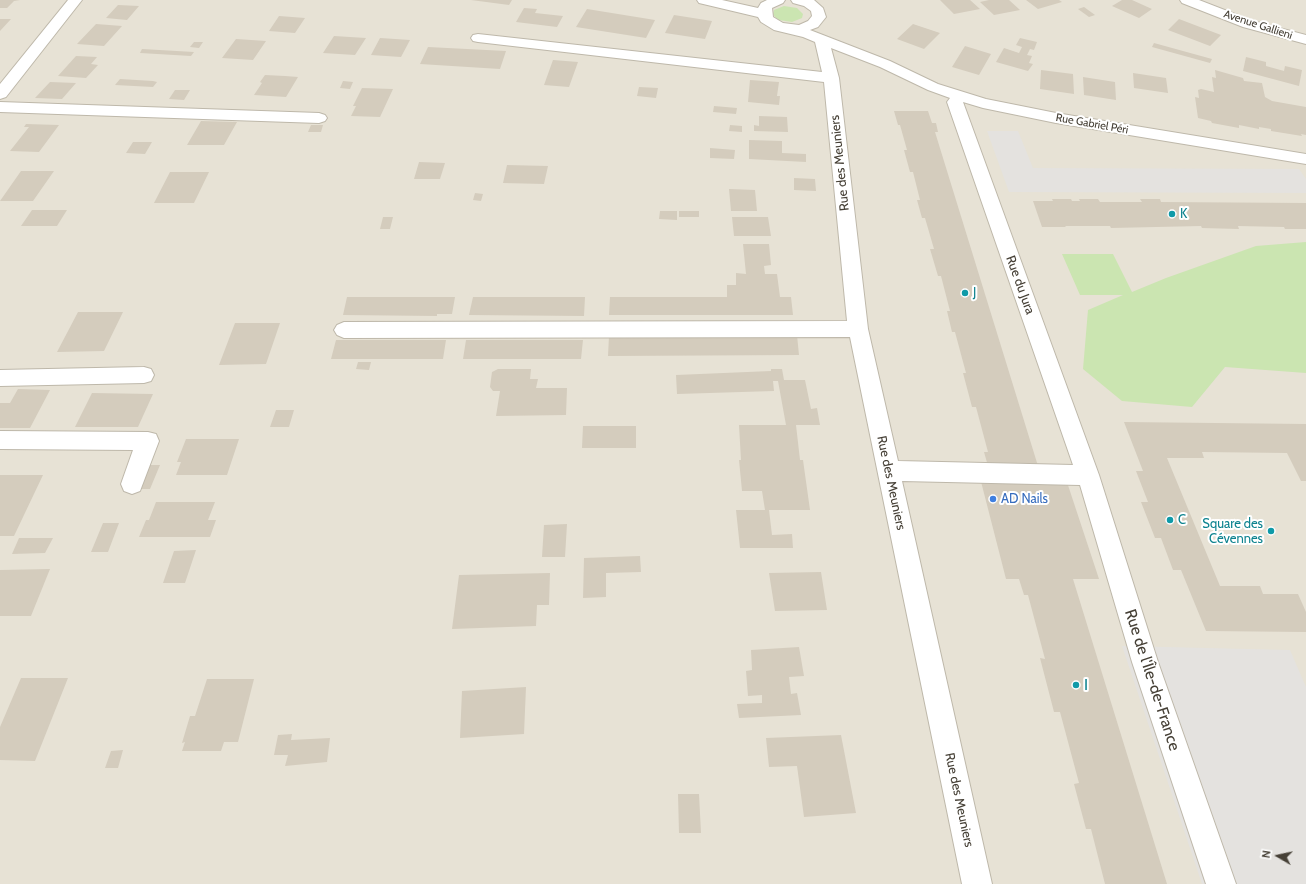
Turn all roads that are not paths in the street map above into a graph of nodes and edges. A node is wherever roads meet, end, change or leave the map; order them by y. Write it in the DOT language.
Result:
graph roads {
  1 [pos="75,0"];
  2 [pos="704,0"];
  3 [pos="752,0"];
  4 [pos="777,0"];
  5 [pos="1187,0"];
  6 [pos="808,1"];
  7 [pos="764,14"];
  8 [pos="818,20"];
  9 [pos="1306,24"];
  10 [pos="788,29"];
  11 [pos="1290,36"];
  12 [pos="478,38"];
  13 [pos="822,40"];
  14 [pos="1306,40"];
  15 [pos="843,43"];
  16 [pos="831,78"];
  17 [pos="0,94"];
  18 [pos="959,96"];
  19 [pos="0,107"];
  20 [pos="319,118"];
  21 [pos="1306,159"];
  22 [pos="858,329"];
  23 [pos="344,330"];
  24 [pos="144,375"];
  25 [pos="0,378"];
  26 [pos="0,440"];
  27 [pos="889,470"];
  28 [pos="1088,475"];
  29 [pos="132,484"];
  30 [pos="977,884"];
  31 [pos="1221,884"];
  1 -- 17 [label="street"];
  2 -- 7 [label="street"];
  3 -- 4 [label="street"];
  4 -- 7 [label="street"];
  5 -- 11 [label="street, Avenue Gallieni"];
  6 -- 8 [label="street"];
  7 -- 10 [label="street, Rue Gabriel Péri"];
  8 -- 10 [label="street"];
  8 -- 15 [label="street, Rue Gabriel Péri"];
  9 -- 11 [label="street"];
  10 -- 13 [label="street, Rue Gabriel Péri"];
  11 -- 14 [label="street, Avenue Gallieni"];
  12 -- 16 [label="street"];
  13 -- 15 [label="street, Rue Gabriel Péri"];
  13 -- 16 [label="street, Rue des Meuniers"];
  15 -- 16 [label="street"];
  15 -- 18 [label="street, Rue Gabriel Péri"];
  16 -- 22 [label="street, Rue des Meuniers"];
  18 -- 21 [label="street, Rue Gabriel Péri"];
  18 -- 28 [label="street, Rue du Jura"];
  19 -- 20 [label="street"];
  22 -- 23 [label="street"];
  22 -- 27 [label="street, Rue des Meuniers"];
  24 -- 25 [label="street"];
  26 -- 29 [label="street"];
  27 -- 28 [label="street"];
  27 -- 30 [label="street, Rue des Meuniers"];
  28 -- 31 [label="street, Rue de l'Île-de-France"];
}
